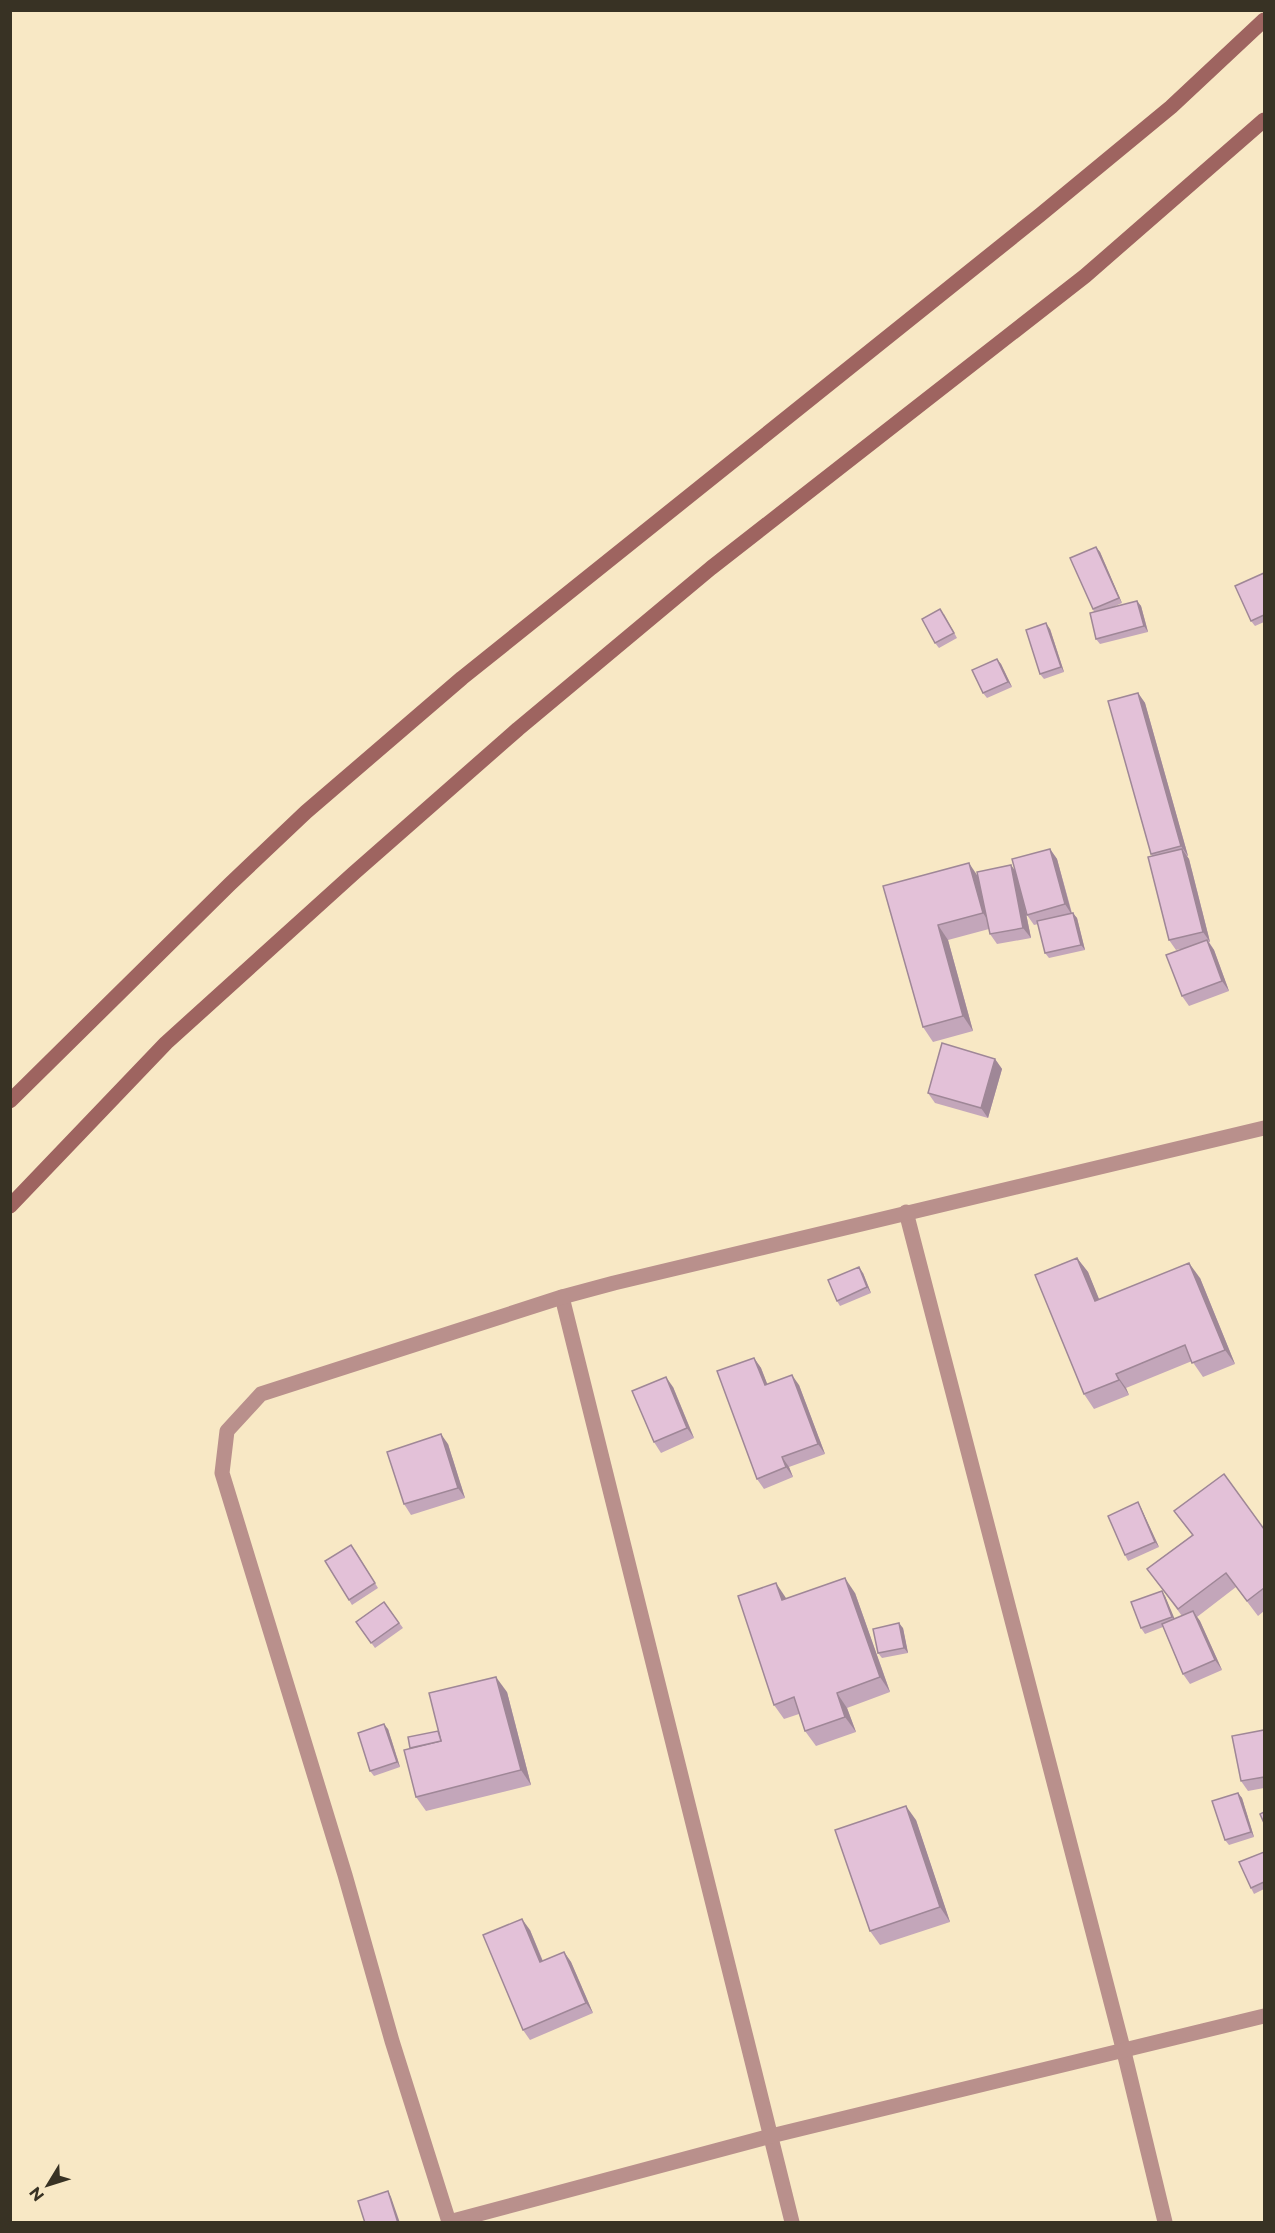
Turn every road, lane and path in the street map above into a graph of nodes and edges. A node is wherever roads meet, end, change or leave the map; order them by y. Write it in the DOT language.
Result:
graph roads {
  1 [pos="1264,20"];
  2 [pos="1264,120"];
  3 [pos="10,1101"];
  4 [pos="1264,1128"];
  5 [pos="10,1206"];
  6 [pos="906,1212"];
  7 [pos="562,1297"];
  8 [pos="1264,2016"];
  9 [pos="1124,2052"];
  10 [pos="771,2136"];
  11 [pos="449,2222"];
  12 [pos="792,2223"];
  13 [pos="1165,2223"];
  1 -- 3 [label="main road"];
  2 -- 5 [label="main road"];
  4 -- 6 [label="street"];
  6 -- 7 [label="street"];
  6 -- 9 [label="street"];
  7 -- 10 [label="street"];
  7 -- 11 [label="street"];
  8 -- 9 [label="street"];
  9 -- 10 [label="street"];
  9 -- 13 [label="street"];
  10 -- 11 [label="street"];
  10 -- 12 [label="street"];
}
